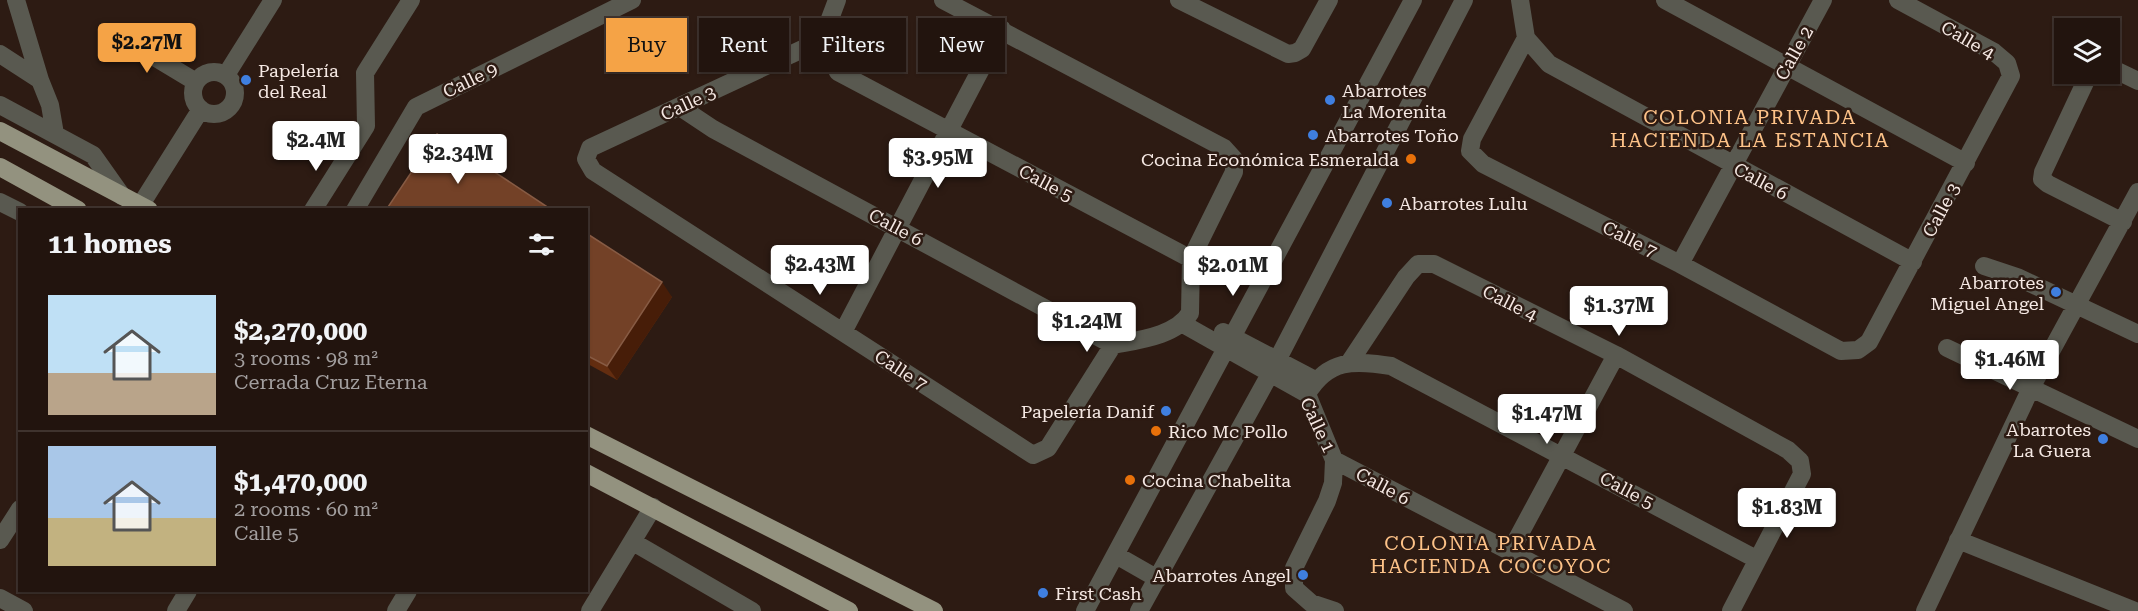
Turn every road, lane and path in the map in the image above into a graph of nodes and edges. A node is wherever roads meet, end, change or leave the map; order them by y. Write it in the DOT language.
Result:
graph roads {
  1 [pos="16,0"];
  2 [pos="273,0"];
  3 [pos="411,0"];
  4 [pos="632,0"];
  5 [pos="837,0"];
  6 [pos="943,0"];
  7 [pos="1179,0"];
  8 [pos="1329,0"];
  9 [pos="1413,0"];
  10 [pos="1464,0"];
  11 [pos="1520,0"];
  12 [pos="1665,0"];
  13 [pos="1823,0"];
  14 [pos="1898,0"];
  15 [pos="830,18"];
  16 [pos="980,18"];
  17 [pos="1005,31"];
  18 [pos="118,35"];
  19 [pos="1526,38"];
  20 [pos="801,50"];
  21 [pos="0,54"];
  22 [pos="2007,63"];
  23 [pos="1787,67"];
  24 [pos="838,72"];
  25 [pos="979,72"];
  26 [pos="2120,72"];
  27 [pos="226,75"];
  28 [pos="40,80"];
  29 [pos="2138,81"];
  30 [pos="196,82"];
  31 [pos="2084,84"];
  32 [pos="0,105"];
  33 [pos="680,107"];
  34 [pos="201,109"];
  35 [pos="366,126"];
  36 [pos="0,131"];
  37 [pos="948,132"];
  38 [pos="55,134"];
  39 [pos="393,144"];
  40 [pos="586,159"];
  41 [pos="1966,163"];
  42 [pos="1733,166"];
  43 [pos="3,169"];
  44 [pos="2138,192"];
  45 [pos="123,196"];
  46 [pos="0,202"];
  47 [pos="74,208"];
  48 [pos="145,208"];
  49 [pos="314,208"];
  50 [pos="356,208"];
  51 [pos="18,211"];
  52 [pos="2123,222"];
  53 [pos="898,228"];
  54 [pos="1191,259"];
  55 [pos="1913,262"];
  56 [pos="1680,264"];
  57 [pos="1983,266"];
  58 [pos="2076,304"];
  59 [pos="1186,318"];
  60 [pos="843,332"];
  61 [pos="2138,334"];
  62 [pos="1229,342"];
  63 [pos="1113,345"];
  64 [pos="1947,348"];
  65 [pos="1858,350"];
  66 [pos="1616,355"];
  67 [pos="1349,363"];
  68 [pos="1273,367"];
  69 [pos="1311,387"];
  70 [pos="2031,388"];
  71 [pos="588,436"];
  72 [pos="2138,439"];
  73 [pos="1562,455"];
  74 [pos="1334,460"];
  75 [pos="588,473"];
  76 [pos="653,507"];
  77 [pos="18,512"];
  78 [pos="0,540"];
  79 [pos="1958,540"];
  80 [pos="633,542"];
  81 [pos="1510,552"];
  82 [pos="1116,555"];
  83 [pos="1756,559"];
  84 [pos="1158,579"];
  85 [pos="187,592"];
  86 [pos="407,592"];
  87 [pos="0,598"];
  88 [pos="724,604"];
  89 [pos="24,611"];
  90 [pos="176,611"];
  91 [pos="396,611"];
  92 [pos="590,611"];
  93 [pos="752,611"];
  94 [pos="849,611"];
  95 [pos="934,611"];
  96 [pos="1085,611"];
  97 [pos="1139,611"];
  98 [pos="1335,611"];
  99 [pos="1624,611"];
  100 [pos="1731,611"];
  101 [pos="1925,611"];
  102 [pos="2134,611"];
  1 -- 28 [label="street"];
  2 -- 27 [label="street"];
  3 -- 35 [label="street"];
  4 -- 39 [label="street, Calle 9"];
  5 -- 15 [label="street"];
  6 -- 16 [label="street"];
  7 -- 8 [label="street"];
  9 -- 62 [label="street"];
  10 -- 68 [label="street"];
  11 -- 19 [label="street"];
  12 -- 23 [label="street"];
  13 -- 23 [label="street, Calle 2"];
  14 -- 22 [label="street, Calle 4"];
  17 -- 54 [label="street"];
  18 -- 30 [label="street"];
  19 -- 42 [label="street, Calle 6"];
  19 -- 56 [label="street, Calle 7"];
  20 -- 33 [label="street, Calle 3"];
  21 -- 28 [label="street"];
  22 -- 41 [label="street, Calle 3"];
  23 -- 41 [label="street"];
  23 -- 42 [label="street, Calle 2"];
  24 -- 37 [label="street, Calle 5"];
  25 -- 37 [label="street"];
  26 -- 29 [label="street"];
  27 -- 30 [label="street"];
  27 -- 34 [label="street"];
  28 -- 38 [label="street"];
  30 -- 34 [label="street"];
  31 -- 52 [label="street"];
  32 -- 38 [label="street"];
  33 -- 40 [label="street, Calle 3"];
  33 -- 53 [label="street, Calle 6"];
  34 -- 48 [label="street"];
  35 -- 39 [label="street"];
  35 -- 49 [label="street"];
  36 -- 45 [label="main road"];
  37 -- 53 [label="street"];
  37 -- 54 [label="street, Calle 5"];
  38 -- 45 [label="street"];
  39 -- 50 [label="street, Calle 9"];
  40 -- 60 [label="street, Calle 7"];
  41 -- 55 [label="street, Calle 3"];
  42 -- 55 [label="street, Calle 6"];
  42 -- 56 [label="street, Calle 2"];
  43 -- 47 [label="main road"];
  44 -- 52 [label="street"];
  45 -- 48 [label="main road"];
  46 -- 51 [label="street"];
  52 -- 58 [label="street"];
  53 -- 60 [label="street"];
  53 -- 63 [label="street, Calle 6"];
  54 -- 59 [label="street"];
  55 -- 65 [label="street, Calle 3"];
  56 -- 65 [label="street, Calle 7"];
  57 -- 58 [label="street"];
  58 -- 61 [label="street"];
  58 -- 70 [label="street"];
  59 -- 62 [label="street, Calle 1"];
  59 -- 63 [label="street"];
  60 -- 63 [label="street, Calle 7"];
  62 -- 68 [label="street, Calle 1"];
  62 -- 82 [label="street"];
  64 -- 70 [label="street"];
  66 -- 67 [label="street, Calle 4"];
  66 -- 73 [label="street"];
  66 -- 83 [label="street, Calle 4"];
  67 -- 69 [label="street, Calle 5"];
  67 -- 73 [label="street, Calle 5"];
  68 -- 69 [label="street, Calle 1"];
  68 -- 84 [label="street"];
  69 -- 74 [label="street, Calle 1"];
  70 -- 72 [label="street"];
  70 -- 79 [label="street"];
  71 -- 95 [label="main road"];
  73 -- 81 [label="street"];
  73 -- 83 [label="street, Calle 5"];
  74 -- 81 [label="street, Calle 6"];
  74 -- 98 [label="street, Calle 1"];
  75 -- 76 [label="main road"];
  76 -- 80 [label="street"];
  76 -- 94 [label="main road"];
  77 -- 78 [label="street"];
  79 -- 101 [label="street"];
  79 -- 102 [label="street"];
  80 -- 88 [label="street"];
  80 -- 92 [label="street"];
  81 -- 99 [label="street, Calle 6"];
  82 -- 84 [label="street"];
  82 -- 96 [label="street"];
  83 -- 100 [label="street"];
  84 -- 97 [label="street"];
  85 -- 90 [label="street"];
  86 -- 91 [label="street"];
  87 -- 89 [label="street"];
  88 -- 93 [label="street"];
}
